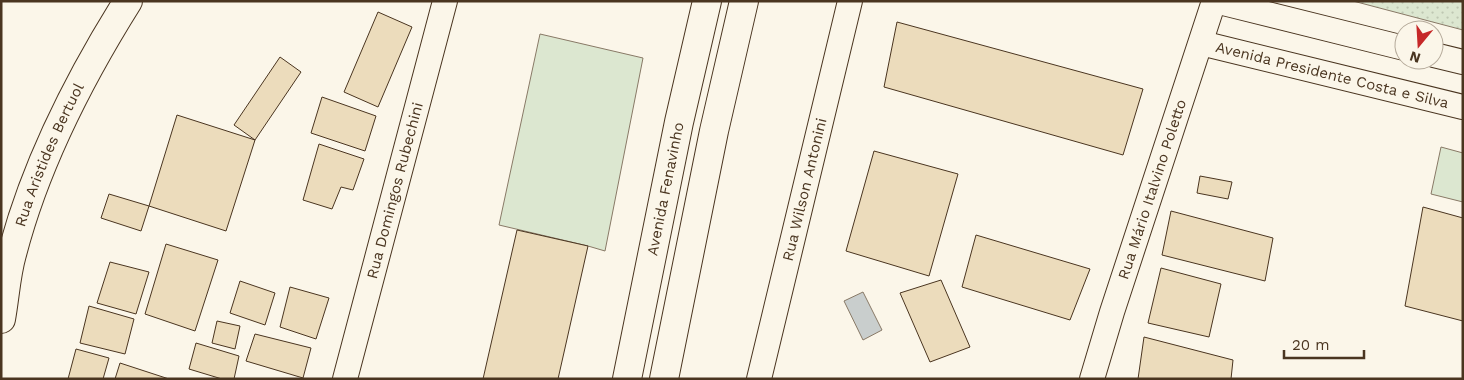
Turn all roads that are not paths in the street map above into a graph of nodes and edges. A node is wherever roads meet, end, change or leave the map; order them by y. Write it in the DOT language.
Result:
graph roads {
  1 [pos="128,1"];
  2 [pos="444,1"];
  3 [pos="707,1"];
  4 [pos="744,1"];
  5 [pos="850,1"];
  6 [pos="1215,1"];
  7 [pos="1201,43"];
  8 [pos="1394,46"];
  9 [pos="1444,57"];
  10 [pos="1463,62"];
  11 [pos="1463,107"];
  12 [pos="679,122"];
  13 [pos="714,131"];
  14 [pos="1,319"];
  15 [pos="638,326"];
  16 [pos="673,332"];
  17 [pos="345,379"];
  18 [pos="626,379"];
  19 [pos="664,379"];
  20 [pos="759,379"];
  21 [pos="1092,379"];
  1 -- 14 [label="street, Rua Aristides Bertuol"];
  2 -- 17 [label="street, Rua Domingos Rubechini"];
  3 -- 12 [label="street, Avenida Fenavinho"];
  4 -- 13 [label="street"];
  5 -- 20 [label="street, Rua Wilson Antonini"];
  6 -- 7 [label="street, Rua Mário Italvino Poletto"];
  6 -- 8 [label="street"];
  7 -- 11 [label="street, Avenida Presidente Costa e Silva"];
  7 -- 21 [label="street, Rua Mário Italvino Poletto"];
  9 -- 10 [label="street"];
  12 -- 13 [label="street"];
  12 -- 15 [label="street, Avenida Fenavinho"];
  13 -- 16 [label="street"];
  15 -- 16 [label="street"];
  15 -- 18 [label="street, Avenida Fenavinho"];
  16 -- 19 [label="street"];
}
